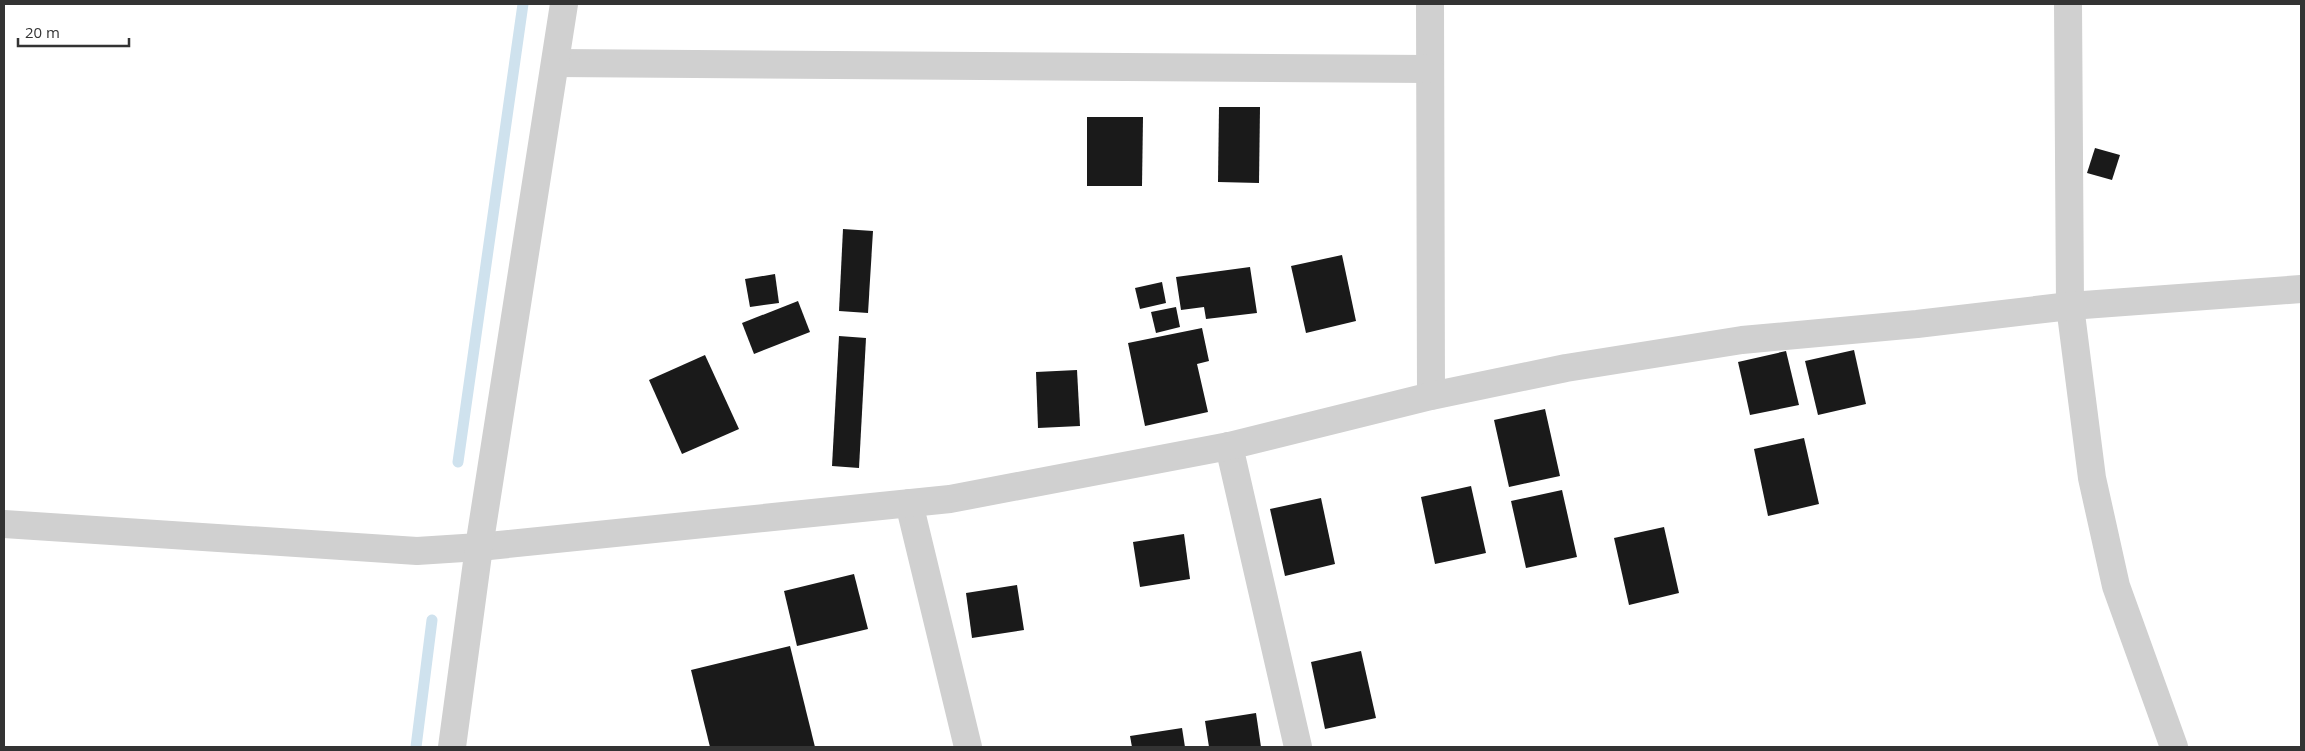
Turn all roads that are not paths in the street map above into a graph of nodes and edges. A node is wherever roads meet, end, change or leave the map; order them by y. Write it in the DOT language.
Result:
graph roads {
  1 [pos="564,4"];
  2 [pos="1430,4"];
  3 [pos="2068,4"];
  4 [pos="556,63"];
  5 [pos="1430,69"];
  6 [pos="2301,289"];
  7 [pos="2070,306"];
  8 [pos="1431,396"];
  9 [pos="1229,446"];
  10 [pos="910,503"];
  11 [pos="4,524"];
  12 [pos="479,547"];
  13 [pos="452,747"];
  14 [pos="968,747"];
  15 [pos="1298,747"];
  16 [pos="2174,747"];
  1 -- 4 [label="street"];
  2 -- 5 [label="street"];
  3 -- 7 [label="street"];
  4 -- 5 [label="street"];
  4 -- 12 [label="street"];
  5 -- 8 [label="street"];
  6 -- 7 [label="street"];
  7 -- 8 [label="street"];
  7 -- 16 [label="street"];
  8 -- 9 [label="street"];
  9 -- 10 [label="street"];
  9 -- 15 [label="street"];
  10 -- 12 [label="street"];
  10 -- 14 [label="street"];
  11 -- 12 [label="street"];
  12 -- 13 [label="street"];
}
